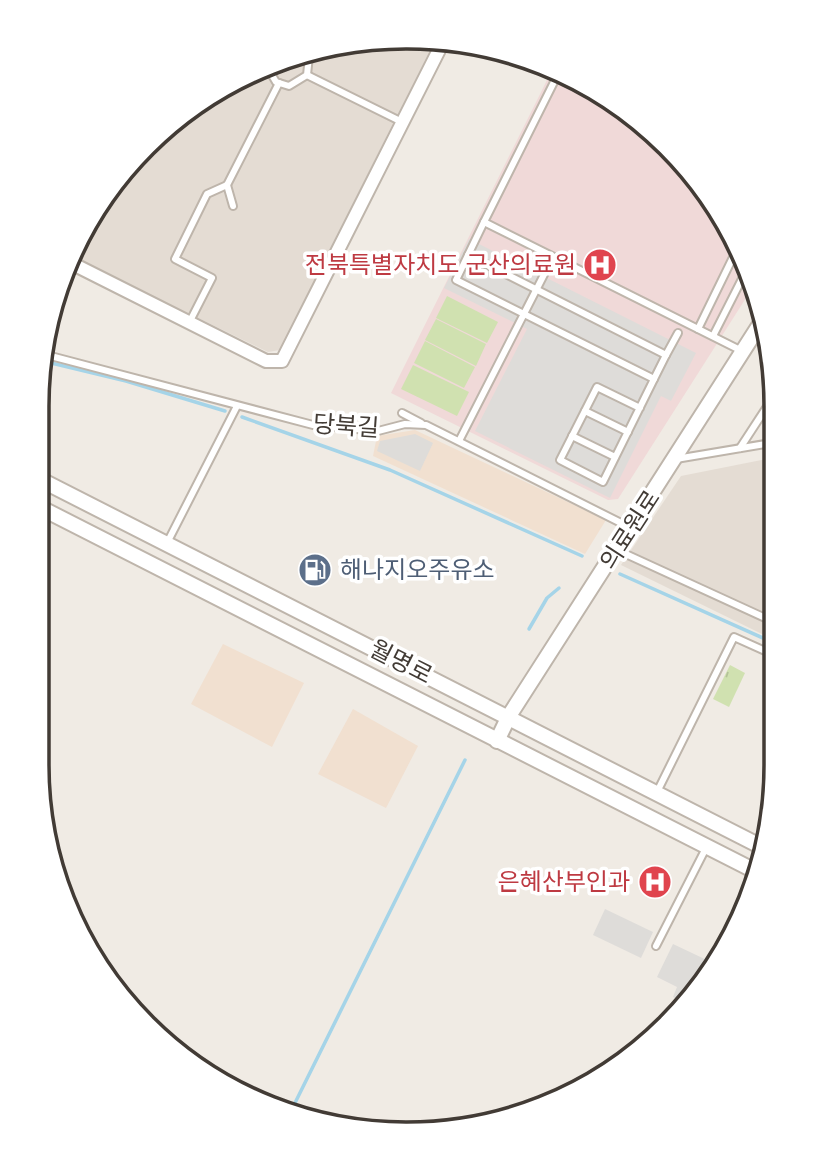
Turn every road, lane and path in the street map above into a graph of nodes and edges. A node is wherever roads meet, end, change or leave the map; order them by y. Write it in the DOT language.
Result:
graph roads {
  1 [pos="439,51"];
  2 [pos="308,63"];
  3 [pos="307,75"];
  4 [pos="270,76"];
  5 [pos="554,81"];
  6 [pos="279,83"];
  7 [pos="402,122"];
  8 [pos="227,185"];
  9 [pos="233,206"];
  10 [pos="484,222"];
  11 [pos="468,255"];
  12 [pos="553,257"];
  13 [pos="732,259"];
  14 [pos="78,266"];
  15 [pos="741,281"];
  16 [pos="536,290"];
  17 [pos="524,314"];
  18 [pos="189,323"];
  19 [pos="698,329"];
  20 [pos="756,332"];
  21 [pos="678,333"];
  22 [pos="713,337"];
  23 [pos="744,352"];
  24 [pos="666,355"];
  25 [pos="53,357"];
  26 [pos="654,379"];
  27 [pos="237,406"];
  28 [pos="640,408"];
  29 [pos="764,410"];
  30 [pos="585,411"];
  31 [pos="402,413"];
  32 [pos="426,425"];
  33 [pos="628,432"];
  34 [pos="572,436"];
  35 [pos="460,441"];
  36 [pos="764,444"];
  37 [pos="740,448"];
  38 [pos="615,457"];
  39 [pos="676,459"];
  40 [pos="49,484"];
  41 [pos="49,512"];
  42 [pos="631,528"];
  43 [pos="167,543"];
  44 [pos="617,550"];
  45 [pos="764,617"];
  46 [pos="764,650"];
  47 [pos="509,716"];
  48 [pos="497,741"];
  49 [pos="657,792"];
  50 [pos="755,843"];
  51 [pos="708,846"];
  52 [pos="749,868"];
  53 [pos="656,946"];
  1 -- 7 [label="street"];
  2 -- 3 [label="lane"];
  3 -- 6 [label="lane"];
  3 -- 7 [label="lane"];
  4 -- 6 [label="lane"];
  5 -- 10 [label="lane"];
  6 -- 8 [label="lane"];
  7 -- 18 [label="street"];
  8 -- 9 [label="lane"];
  8 -- 18 [label="lane"];
  10 -- 11 [label="lane"];
  10 -- 12 [label="lane"];
  11 -- 16 [label="lane"];
  11 -- 17 [label="lane"];
  12 -- 16 [label="lane"];
  12 -- 19 [label="lane"];
  13 -- 19 [label="lane"];
  14 -- 18 [label="street"];
  15 -- 22 [label="lane"];
  16 -- 17 [label="lane"];
  16 -- 24 [label="lane"];
  17 -- 26 [label="lane"];
  17 -- 35 [label="lane"];
  19 -- 22 [label="lane"];
  20 -- 23 [label="street, 의료원로"];
  21 -- 24 [label="lane"];
  22 -- 23 [label="lane"];
  23 -- 39 [label="street, 의료원로"];
  24 -- 26 [label="lane"];
  25 -- 27 [label="lane, 당북길"];
  26 -- 28 [label="lane"];
  27 -- 32 [label="lane, 당북길"];
  27 -- 43 [label="lane"];
  28 -- 30 [label="lane"];
  28 -- 33 [label="lane"];
  29 -- 37 [label="lane"];
  30 -- 33 [label="lane"];
  30 -- 34 [label="lane"];
  31 -- 32 [label="lane"];
  32 -- 35 [label="lane, 당북길"];
  33 -- 38 [label="lane"];
  34 -- 38 [label="lane"];
  34 -- 38 [label="lane"];
  35 -- 42 [label="lane, 당북길"];
  36 -- 37 [label="lane"];
  37 -- 39 [label="lane"];
  39 -- 42 [label="street, 의료원로"];
  40 -- 43 [label="street, 월명로"];
  41 -- 48 [label="street, 월명로"];
  42 -- 44 [label="street, 의료원로"];
  43 -- 47 [label="street, 월명로"];
  44 -- 45 [label="lane"];
  44 -- 47 [label="street, 의료원로"];
  46 -- 49 [label="lane"];
  47 -- 48 [label="street, 의료원로"];
  47 -- 49 [label="street, 월명로"];
  48 -- 51 [label="street, 월명로"];
  49 -- 50 [label="street, 월명로"];
  51 -- 52 [label="street, 월명로"];
  51 -- 53 [label="lane"];
}
